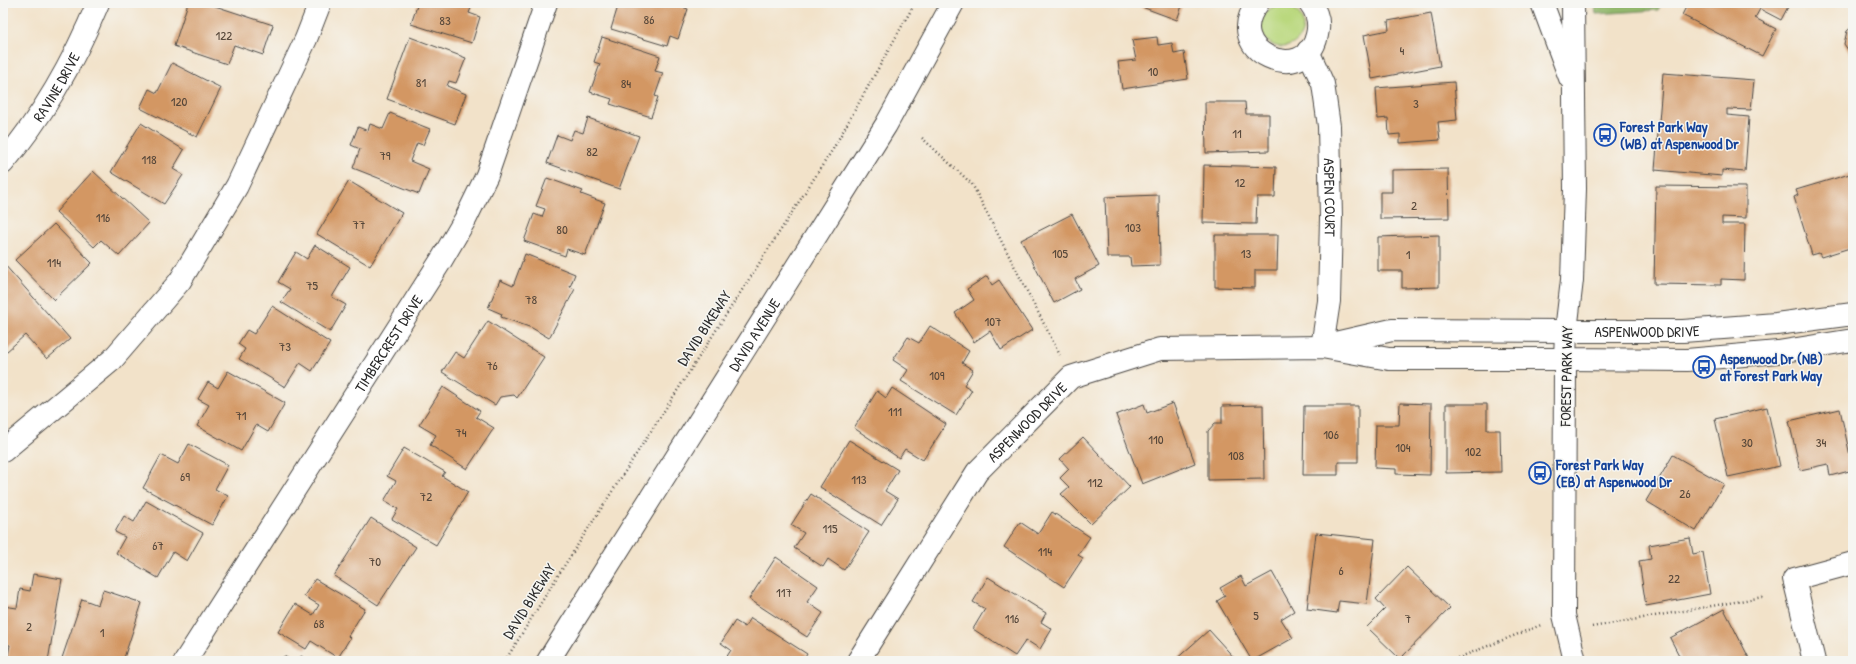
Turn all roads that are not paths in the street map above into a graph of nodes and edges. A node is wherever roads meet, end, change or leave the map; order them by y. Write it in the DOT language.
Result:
graph roads {
  1 [pos="98,3"];
  2 [pos="320,3"];
  3 [pos="546,3"];
  4 [pos="952,3"];
  5 [pos="1258,3"];
  6 [pos="1310,3"];
  7 [pos="1542,3"];
  8 [pos="1573,3"];
  9 [pos="1308,51"];
  10 [pos="1575,91"];
  11 [pos="3,163"];
  12 [pos="1853,314"];
  13 [pos="1566,331"];
  14 [pos="1853,340"];
  15 [pos="1322,346"];
  16 [pos="1565,359"];
  17 [pos="3,451"];
  18 [pos="1853,563"];
  19 [pos="185,661"];
  20 [pos="548,661"];
  21 [pos="858,661"];
  22 [pos="1575,661"];
  23 [pos="1814,661"];
  1 -- 11 [label="street, RAVINE DRIVE"];
  2 -- 17 [label="street"];
  3 -- 19 [label="street, TIMBERCREST DRIVE"];
  4 -- 20 [label="street, DAVID AVENUE"];
  5 -- 9 [label="street"];
  6 -- 9 [label="street"];
  7 -- 10 [label="street, FOREST PARK WAY"];
  8 -- 10 [label="street, FOREST PARK WAY"];
  9 -- 15 [label="street, ASPEN COURT"];
  10 -- 13 [label="street, FOREST PARK WAY"];
  12 -- 13 [label="street, ASPENWOOD DRIVE"];
  13 -- 15 [label="street, ASPENWOOD DRIVE"];
  13 -- 16 [label="street, FOREST PARK WAY"];
  14 -- 16 [label="street, ASPENWOOD DRIVE"];
  15 -- 16 [label="street, ASPENWOOD DRIVE"];
  15 -- 21 [label="street, ASPENWOOD DRIVE"];
  16 -- 22 [label="street, FOREST PARK WAY"];
  18 -- 23 [label="street"];
}
